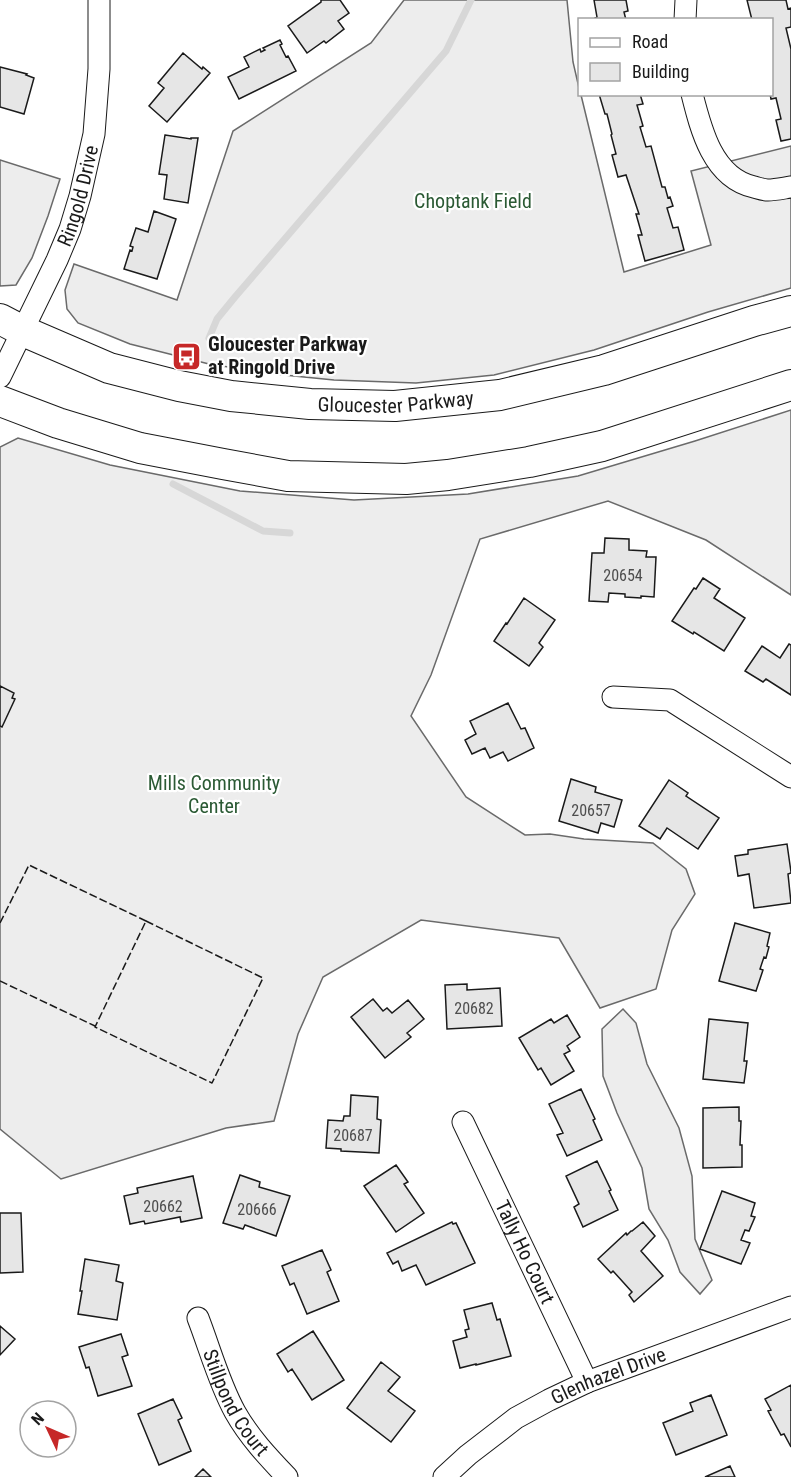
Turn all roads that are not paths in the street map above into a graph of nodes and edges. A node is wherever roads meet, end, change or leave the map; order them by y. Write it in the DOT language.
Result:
graph roads {
  1 [pos="99,0"];
  2 [pos="686,0"];
  3 [pos="685,18"];
  4 [pos="693,96"];
  5 [pos="791,187"];
  6 [pos="791,311"];
  7 [pos="11,325"];
  8 [pos="0,377"];
  9 [pos="791,385"];
  10 [pos="0,401"];
  11 [pos="613,697"];
  12 [pos="791,777"];
  13 [pos="463,1122"];
  14 [pos="791,1307"];
  15 [pos="198,1318"];
  16 [pos="587,1382"];
  17 [pos="287,1477"];
  18 [pos="444,1477"];
  1 -- 7 [label="street, Ringold Drive"];
  2 -- 3 [label="street"];
  4 -- 5 [label="street"];
  6 -- 7 [label="main road, Gloucester Parkway"];
  7 -- 8 [label="street, Ringold Drive"];
  9 -- 10 [label="main road"];
  11 -- 12 [label="street"];
  13 -- 16 [label="street, Tally Ho Court"];
  14 -- 16 [label="street, Glenhazel Drive"];
  15 -- 17 [label="street, Stillpond Court"];
  16 -- 18 [label="street, Glenhazel Drive"];
}
